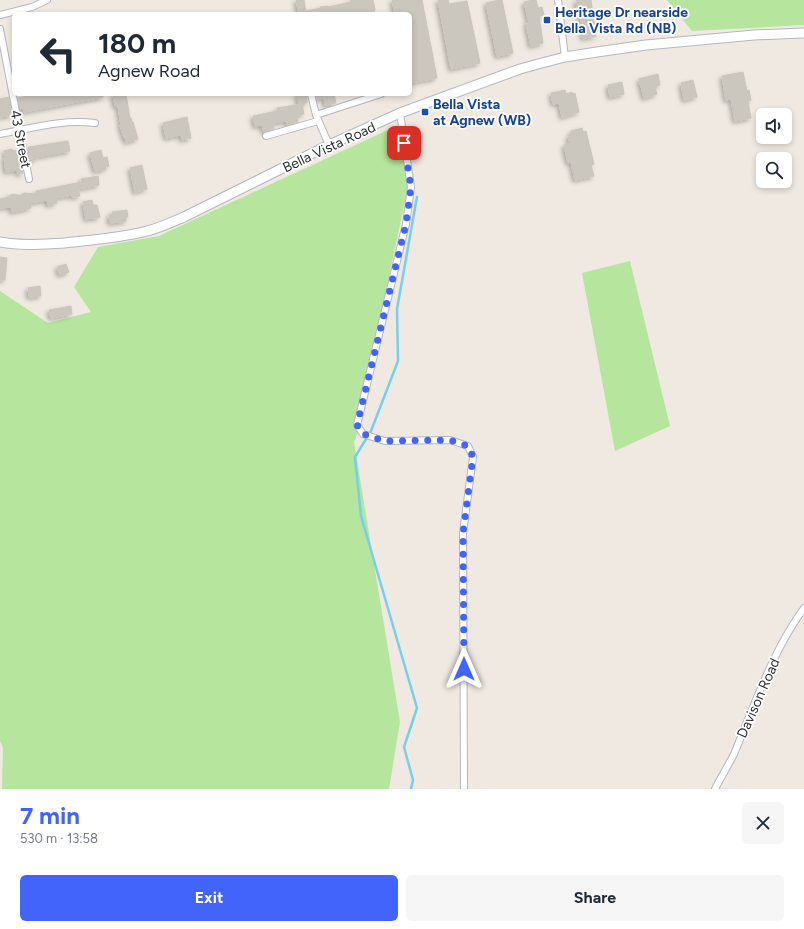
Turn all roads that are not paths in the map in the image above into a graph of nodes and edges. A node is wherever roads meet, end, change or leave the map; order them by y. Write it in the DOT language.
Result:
graph roads {
  1 [pos="48,0"];
  2 [pos="558,0"];
  3 [pos="0,15"];
  4 [pos="0,29"];
  5 [pos="804,33"];
  6 [pos="565,57"];
  7 [pos="12,90"];
  8 [pos="13,96"];
  9 [pos="312,96"];
  10 [pos="376,96"];
  11 [pos="400,114"];
  12 [pos="317,118"];
  13 [pos="95,123"];
  14 [pos="20,130"];
  15 [pos="0,134"];
  16 [pos="266,136"];
  17 [pos="329,145"];
  18 [pos="29,179"];
  19 [pos="0,242"];
  20 [pos="804,608"];
  21 [pos="464,789"];
  22 [pos="715,789"];
  1 -- 3 [label="street"];
  2 -- 6 [label="street"];
  4 -- 7 [label="street, 43 Street"];
  5 -- 6 [label="street, Bella Vista Road"];
  6 -- 11 [label="street, Bella Vista Road"];
  8 -- 14 [label="street, 43 Street"];
  9 -- 12 [label="street"];
  10 -- 12 [label="street"];
  11 -- 17 [label="street, Bella Vista Road"];
  11 -- 21 [label="street"];
  12 -- 16 [label="street"];
  12 -- 17 [label="street"];
  13 -- 14 [label="street"];
  14 -- 15 [label="street"];
  14 -- 18 [label="street, 43 Street"];
  17 -- 19 [label="street, Bella Vista Road"];
  20 -- 22 [label="street, Davison Road"];
}
